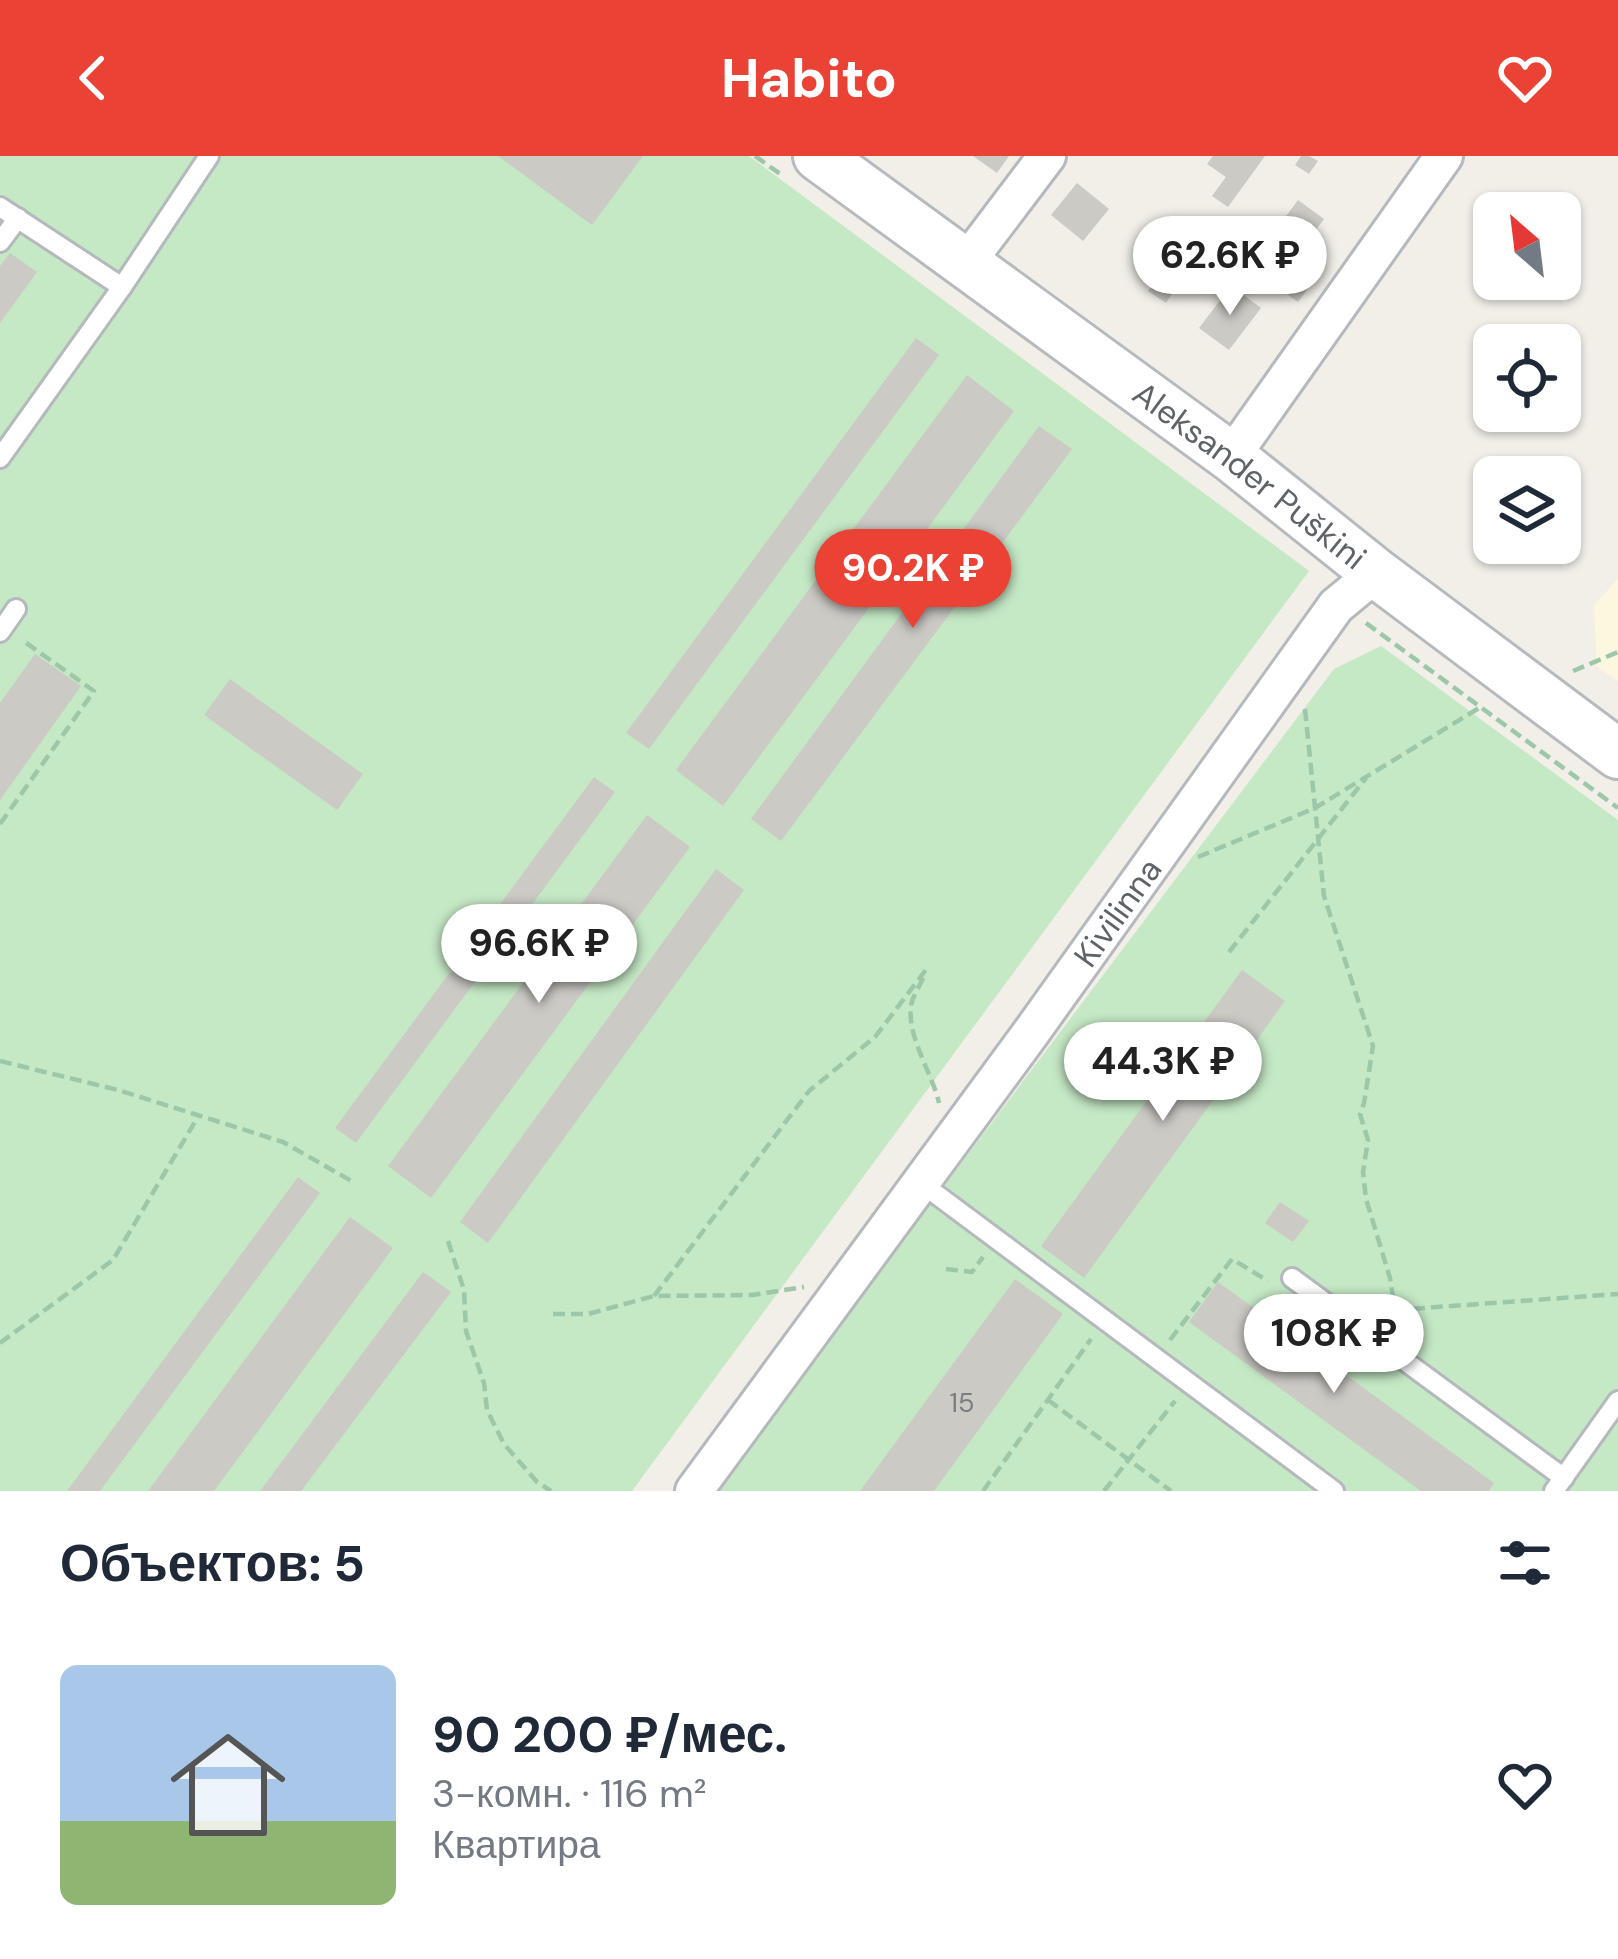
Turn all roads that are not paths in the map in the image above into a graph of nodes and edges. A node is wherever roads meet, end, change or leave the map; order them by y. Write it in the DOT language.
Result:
graph roads {
  1 [pos="209,156"];
  2 [pos="1046,156"];
  3 [pos="1444,156"];
  4 [pos="808,172"];
  5 [pos="0,207"];
  6 [pos="18,218"];
  7 [pos="0,242"];
  8 [pos="966,263"];
  9 [pos="122,286"];
  10 [pos="1231,457"];
  11 [pos="0,458"];
  12 [pos="1376,573"];
  13 [pos="16,609"];
  14 [pos="2,629"];
  15 [pos="1618,754"];
  16 [pos="921,1183"];
  17 [pos="1292,1278"];
  18 [pos="1618,1401"];
  19 [pos="1559,1484"];
  20 [pos="694,1491"];
  21 [pos="1334,1491"];
  1 -- 9 [label="lane"];
  2 -- 8 [label="street"];
  3 -- 10 [label="street"];
  4 -- 8 [label="main road, Aleksander Puškini"];
  5 -- 6 [label="lane"];
  6 -- 7 [label="lane"];
  6 -- 9 [label="lane"];
  8 -- 10 [label="main road, Aleksander Puškini"];
  9 -- 11 [label="lane"];
  10 -- 12 [label="main road, Aleksander Puškini"];
  12 -- 15 [label="main road, Aleksander Puškini"];
  12 -- 16 [label="street, Kivilinna"];
  13 -- 14 [label="lane"];
  16 -- 20 [label="street, Kivilinna"];
  16 -- 21 [label="lane"];
  17 -- 19 [label="lane"];
  18 -- 19 [label="lane"];
}
